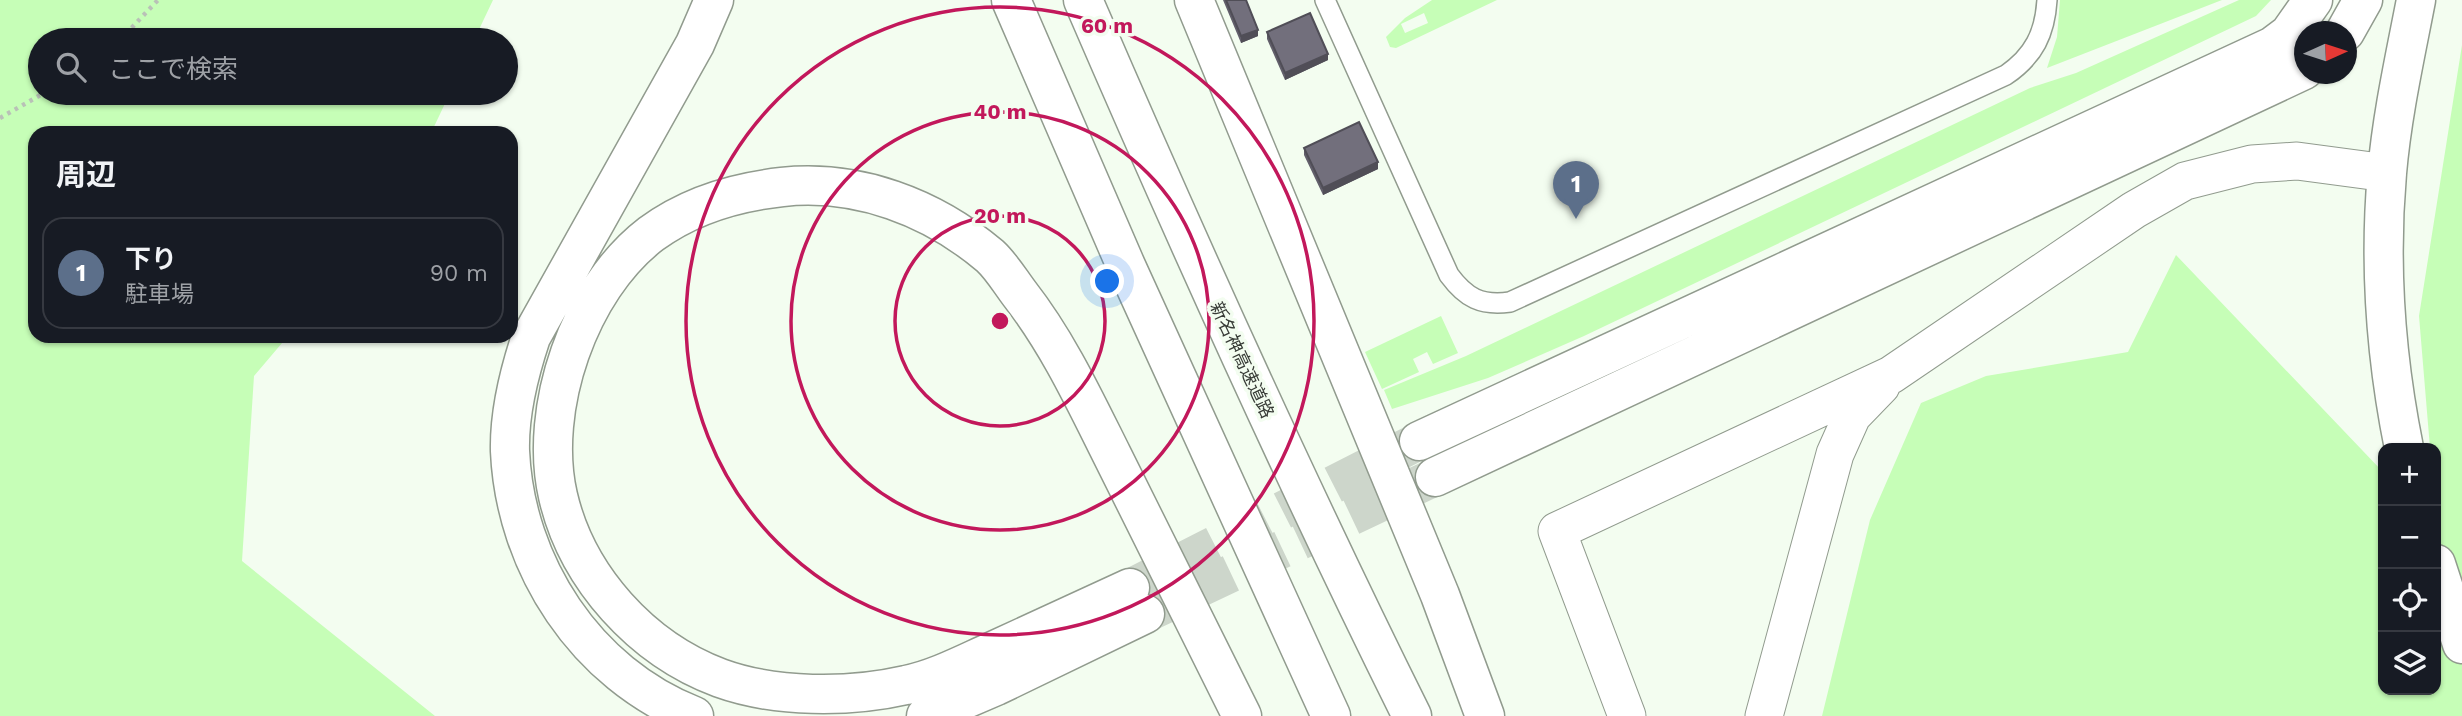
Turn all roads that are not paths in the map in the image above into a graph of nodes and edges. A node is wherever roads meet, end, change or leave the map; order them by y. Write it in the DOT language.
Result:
graph roads {
  1 [pos="714,0"];
  2 [pos="1012,0"];
  3 [pos="1083,0"];
  4 [pos="1194,0"];
  5 [pos="1325,0"];
  6 [pos="2047,0"];
  7 [pos="2313,0"];
  8 [pos="2364,0"];
  9 [pos="2416,0"];
  10 [pos="2352,21"];
  11 [pos="2294,75"];
  12 [pos="2387,173"];
  13 [pos="1891,375"];
  14 [pos="1419,441"];
  15 [pos="2403,443"];
  16 [pos="1435,477"];
  17 [pos="2438,569"];
  18 [pos="2462,644"];
  19 [pos="694,716"];
  20 [pos="926,716"];
  21 [pos="1242,716"];
  22 [pos="1331,716"];
  23 [pos="1412,716"];
  24 [pos="1485,716"];
  25 [pos="1627,716"];
  26 [pos="1764,716"];
  1 -- 19 [label="main road"];
  2 -- 22 [label="main road"];
  3 -- 23 [label="main road, 新名神高速道路"];
  4 -- 24 [label="main road"];
  5 -- 6 [label="lane"];
  7 -- 14 [label="main road"];
  8 -- 10 [label="main road"];
  9 -- 12 [label="main road"];
  11 -- 16 [label="main road"];
  12 -- 13 [label="street"];
  12 -- 15 [label="main road"];
  13 -- 25 [label="street"];
  13 -- 26 [label="street"];
  17 -- 18 [label="main road"];
  20 -- 21 [label="main road"];
}
